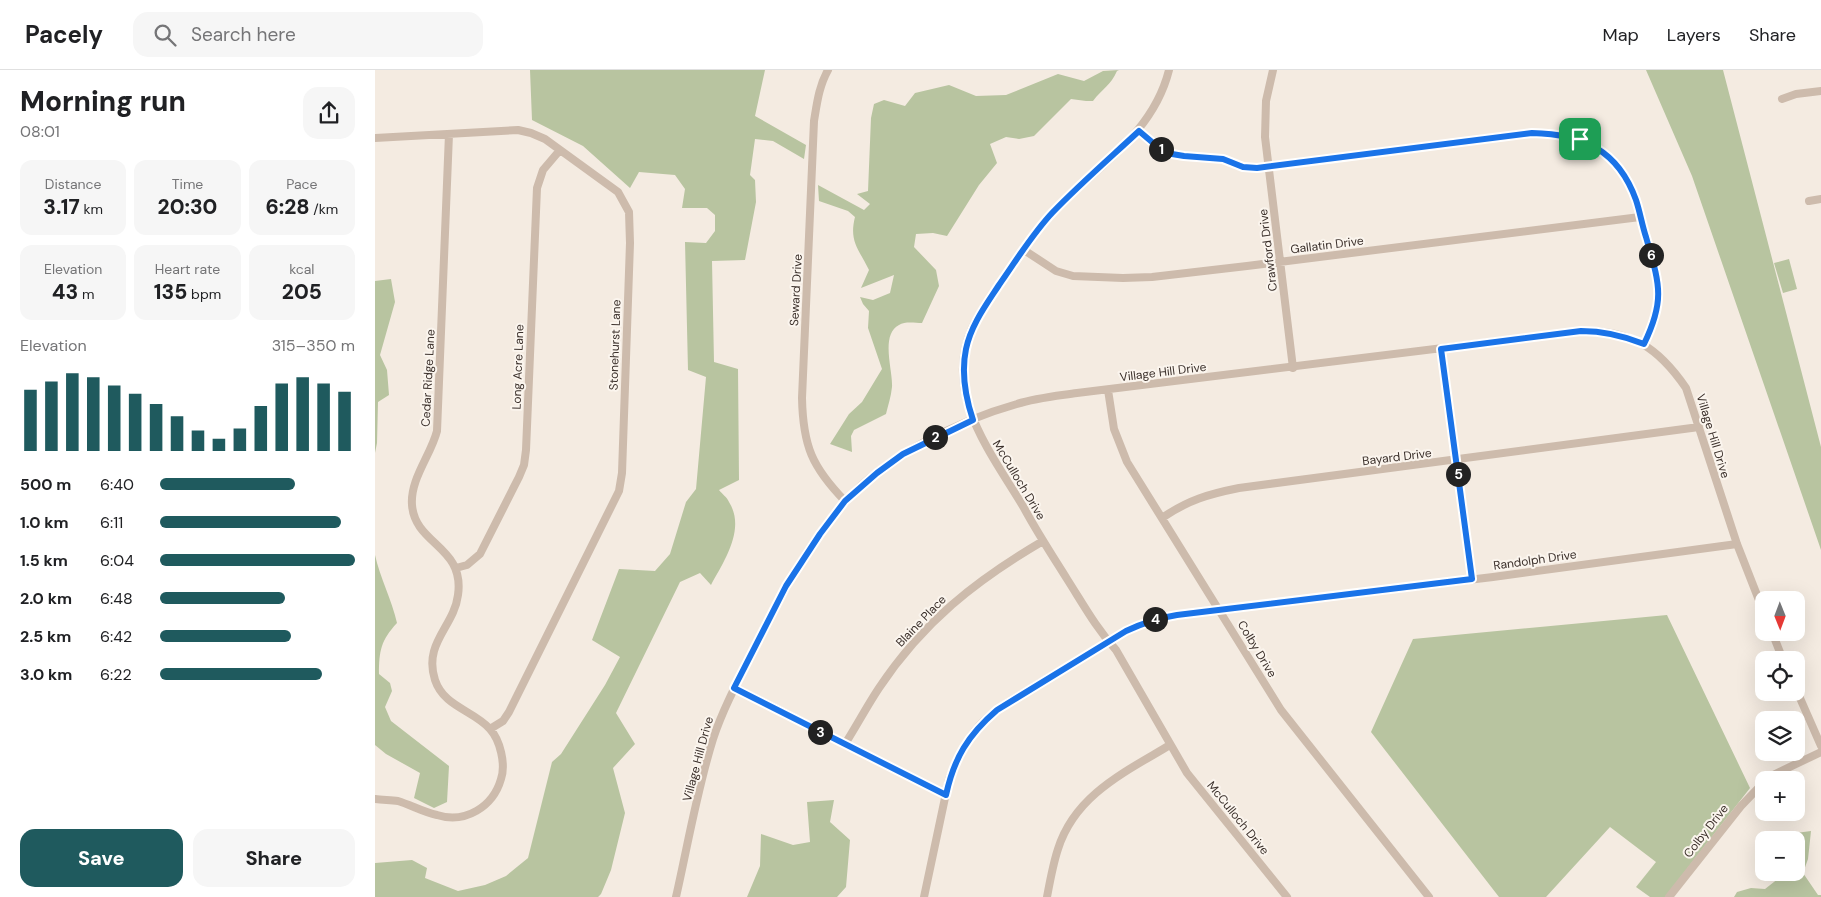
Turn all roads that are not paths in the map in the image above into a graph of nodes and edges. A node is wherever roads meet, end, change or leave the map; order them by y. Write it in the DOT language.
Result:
graph roads {
  1 [pos="829,70"];
  2 [pos="1169,70"];
  3 [pos="1273,70"];
  4 [pos="1821,91"];
  5 [pos="1782,99"];
  6 [pos="1139,131"];
  7 [pos="449,134"];
  8 [pos="375,138"];
  9 [pos="560,150"];
  10 [pos="1268,166"];
  11 [pos="1821,199"];
  12 [pos="1809,201"];
  13 [pos="1640,217"];
  14 [pos="1024,250"];
  15 [pos="1281,262"];
  16 [pos="1644,344"];
  17 [pos="1441,349"];
  18 [pos="1293,368"];
  19 [pos="1108,390"];
  20 [pos="973,420"];
  21 [pos="1699,428"];
  22 [pos="1456,460"];
  23 [pos="845,501"];
  24 [pos="1163,518"];
  25 [pos="1043,541"];
  26 [pos="1737,544"];
  27 [pos="456,568"];
  28 [pos="1472,579"];
  29 [pos="1755,591"];
  30 [pos="1219,611"];
  31 [pos="1108,642"];
  32 [pos="734,688"];
  33 [pos="1801,701"];
  34 [pos="490,730"];
  35 [pos="845,744"];
  36 [pos="1170,745"];
  37 [pos="1821,746"];
  38 [pos="1821,752"];
  39 [pos="1781,771"];
  40 [pos="1755,791"];
  41 [pos="946,795"];
  42 [pos="375,799"];
  43 [pos="676,897"];
  44 [pos="924,897"];
  45 [pos="1047,897"];
  46 [pos="1287,897"];
  47 [pos="1429,897"];
  48 [pos="1669,897"];
  1 -- 23 [label="street, Seward Drive"];
  2 -- 6 [label="street, McCulloch Drive"];
  3 -- 10 [label="street, Crawford Drive"];
  4 -- 5 [label="street"];
  6 -- 10 [label="street"];
  6 -- 14 [label="street, McCulloch Drive"];
  7 -- 8 [label="street, Stonehurst Lane"];
  7 -- 9 [label="street, Stonehurst Lane"];
  7 -- 27 [label="street, Cedar Ridge Lane"];
  9 -- 27 [label="street, Long Acre Lane"];
  9 -- 34 [label="street, Stonehurst Lane"];
  10 -- 13 [label="street"];
  10 -- 15 [label="street, Crawford Drive"];
  11 -- 12 [label="street"];
  13 -- 15 [label="street, Gallatin Drive"];
  13 -- 16 [label="street"];
  14 -- 15 [label="street, Gallatin Drive"];
  14 -- 20 [label="street, McCulloch Drive"];
  15 -- 18 [label="street, Crawford Drive"];
  16 -- 17 [label="street, Village Hill Drive"];
  16 -- 21 [label="street, Village Hill Drive"];
  17 -- 18 [label="street, Village Hill Drive"];
  17 -- 22 [label="street"];
  18 -- 19 [label="street, Village Hill Drive"];
  19 -- 20 [label="street, Village Hill Drive"];
  19 -- 24 [label="street, Colby Drive"];
  20 -- 23 [label="street, Village Hill Drive"];
  20 -- 25 [label="street, McCulloch Drive"];
  21 -- 22 [label="street, Bayard Drive"];
  21 -- 26 [label="street, Village Hill Drive"];
  22 -- 24 [label="street, Bayard Drive"];
  22 -- 28 [label="street"];
  23 -- 32 [label="street, Village Hill Drive"];
  24 -- 30 [label="street, Colby Drive"];
  25 -- 31 [label="street, McCulloch Drive"];
  25 -- 35 [label="street, Blaine Place"];
  26 -- 28 [label="street, Randolph Drive"];
  26 -- 29 [label="street, Village Hill Drive"];
  27 -- 34 [label="street"];
  28 -- 30 [label="street, Randolph Drive"];
  30 -- 31 [label="street, Randolph Drive"];
  30 -- 47 [label="street, Colby Drive"];
  31 -- 36 [label="street, McCulloch Drive"];
  31 -- 41 [label="street, Randolph Drive"];
  32 -- 35 [label="street"];
  32 -- 43 [label="street, Village Hill Drive"];
  33 -- 37 [label="street"];
  34 -- 42 [label="street"];
  35 -- 41 [label="street"];
  36 -- 45 [label="street"];
  36 -- 46 [label="street, McCulloch Drive"];
  38 -- 39 [label="street, Colby Drive"];
  40 -- 48 [label="street, Colby Drive"];
  41 -- 44 [label="street, Randolph Drive"];
}
